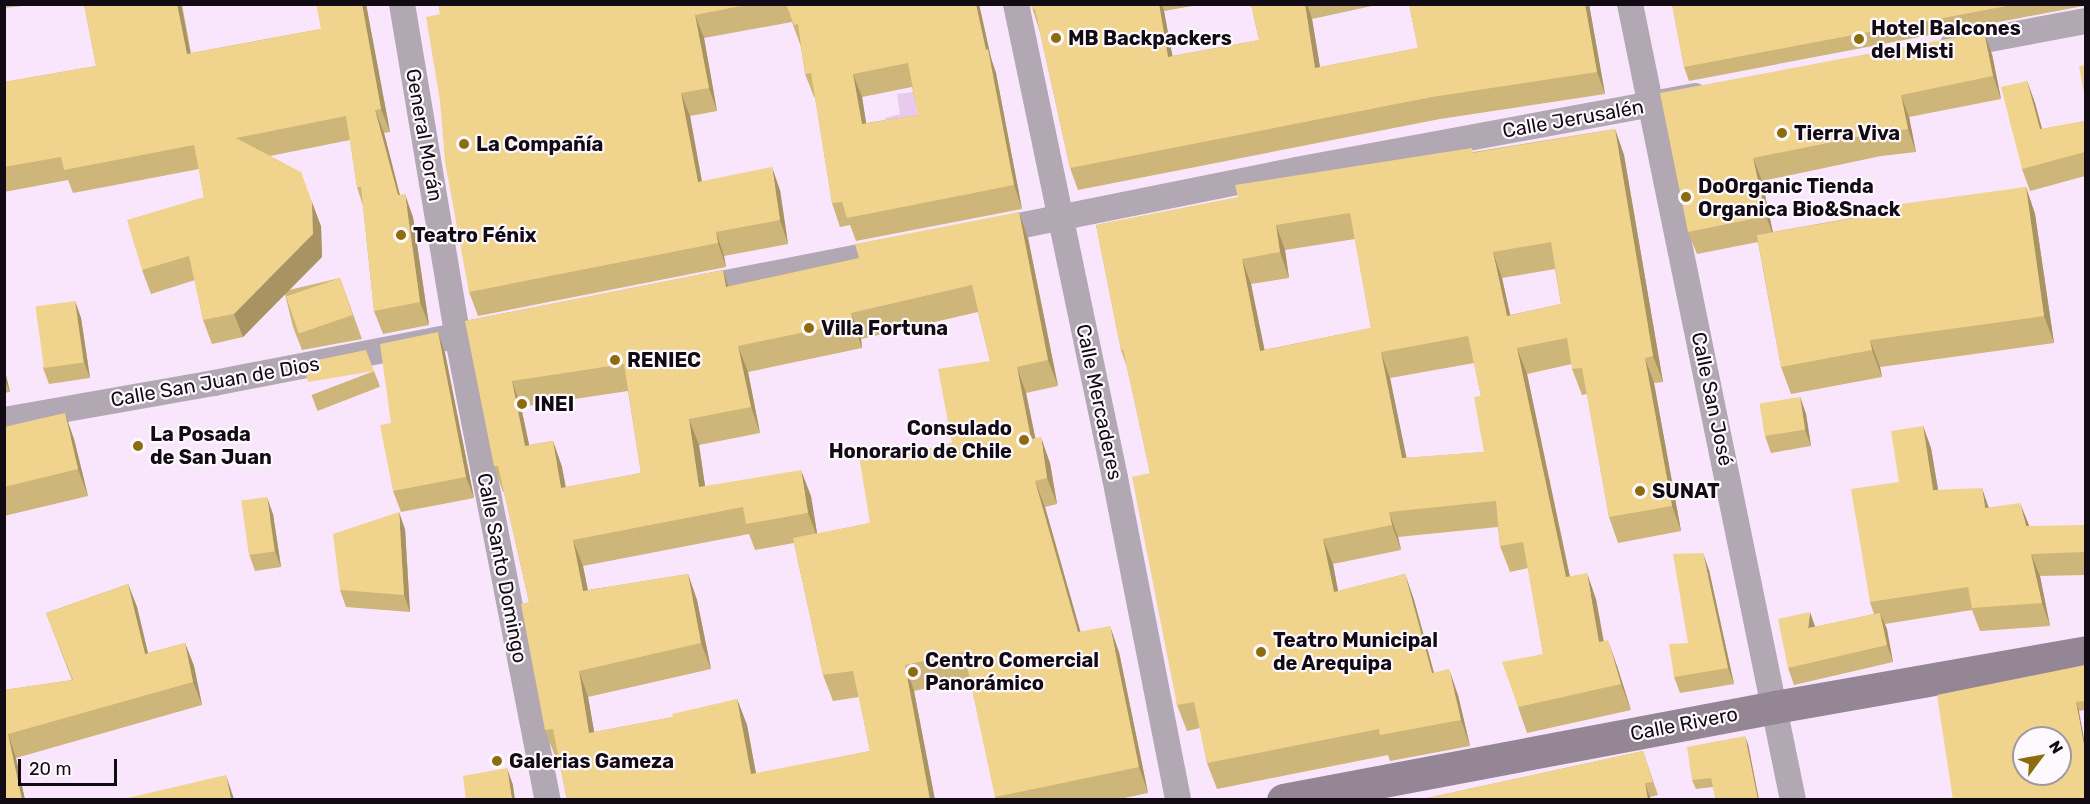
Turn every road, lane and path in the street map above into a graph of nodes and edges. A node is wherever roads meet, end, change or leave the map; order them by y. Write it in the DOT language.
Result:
graph roads {
  1 [pos="402,4"];
  2 [pos="1016,4"];
  3 [pos="1630,4"];
  4 [pos="2085,21"];
  5 [pos="1924,52"];
  6 [pos="1717,92"];
  7 [pos="1652,105"];
  8 [pos="1060,218"];
  9 [pos="968,236"];
  10 [pos="909,247"];
  11 [pos="666,295"];
  12 [pos="527,322"];
  13 [pos="458,336"];
  14 [pos="4,420"];
  15 [pos="2085,652"];
  16 [pos="1775,707"];
  17 [pos="548,800"];
  18 [pos="1178,800"];
  19 [pos="1283,800"];
  20 [pos="1793,800"];
  1 -- 13 [label="street, General Morán"];
  2 -- 8 [label="street, Calle Mercaderes"];
  3 -- 7 [label="street, Calle San José"];
  4 -- 5 [label="street"];
  6 -- 7 [label="street, Calle Jerusalén"];
  7 -- 8 [label="street, Calle Jerusalén"];
  7 -- 16 [label="street, Calle San José"];
  8 -- 9 [label="street"];
  8 -- 18 [label="street, Calle Mercaderes"];
  10 -- 11 [label="street"];
  12 -- 13 [label="street, Calle San Juan de Dios"];
  13 -- 14 [label="street, Calle San Juan de Dios"];
  13 -- 17 [label="street, Calle Santo Domingo"];
  15 -- 16 [label="street, Calle Rivero"];
  16 -- 19 [label="street, Calle Rivero"];
  16 -- 20 [label="street, Calle San José"];
}
